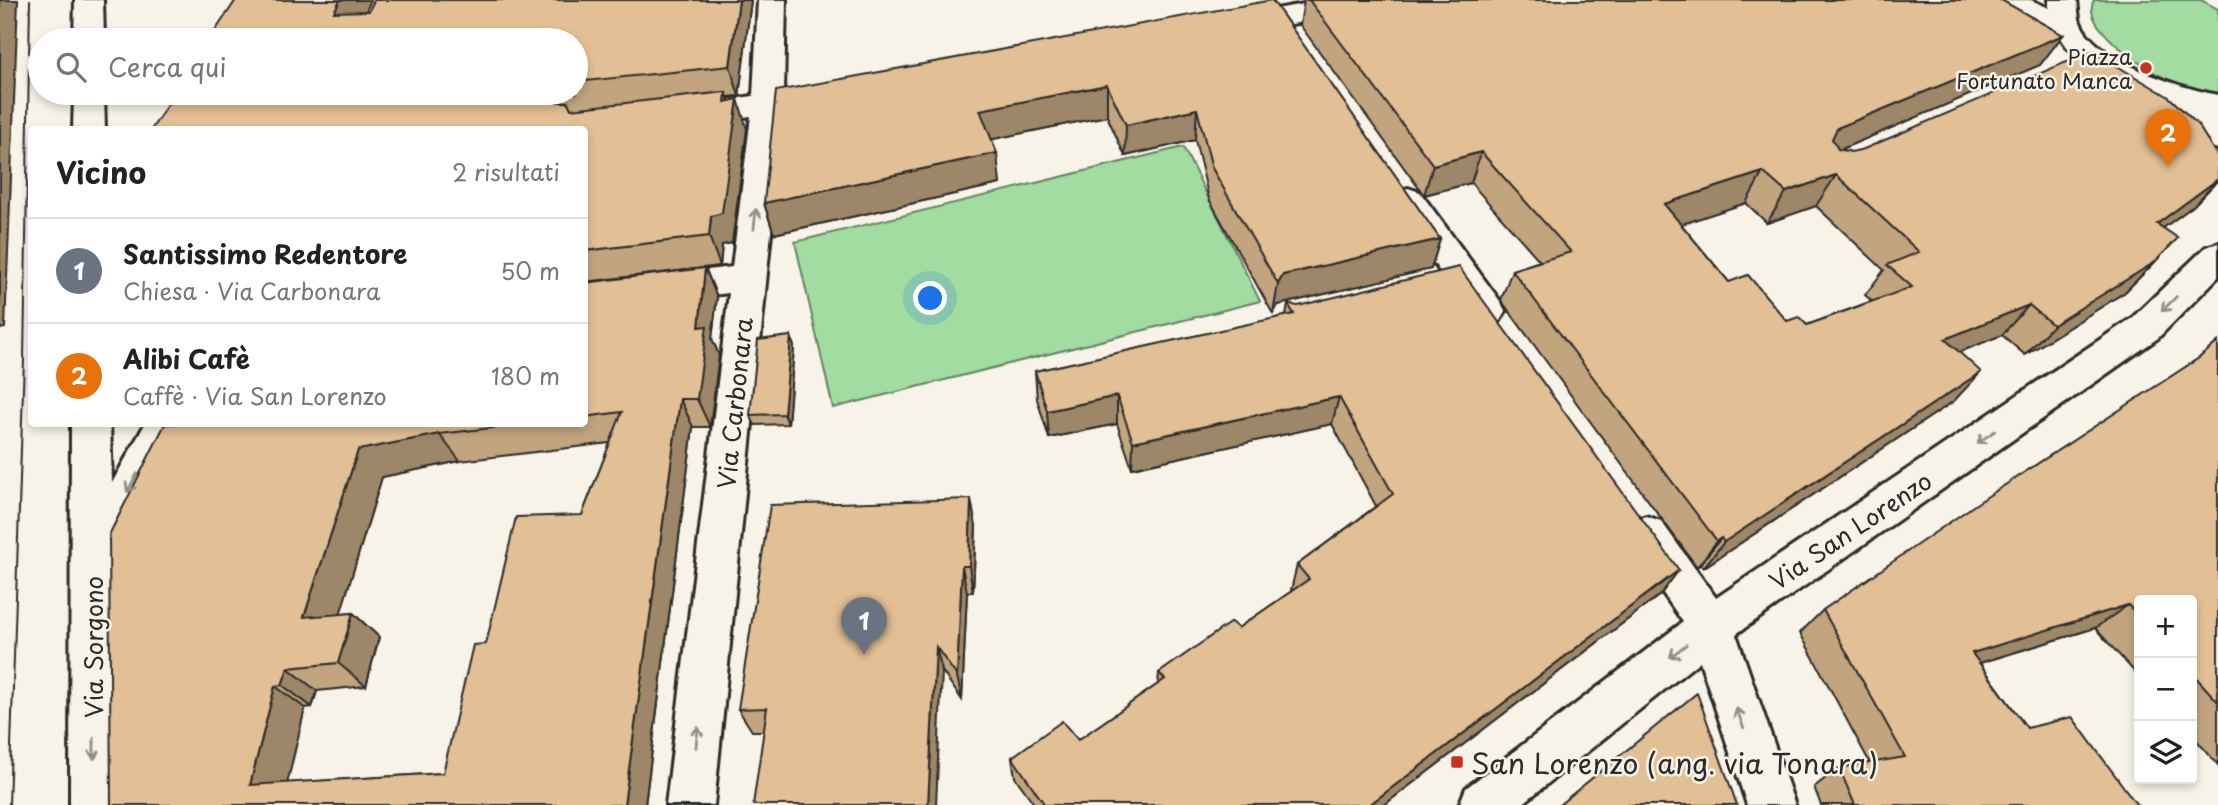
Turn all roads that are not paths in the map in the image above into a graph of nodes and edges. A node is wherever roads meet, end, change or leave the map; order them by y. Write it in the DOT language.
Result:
graph roads {
  1 [pos="89,0"];
  2 [pos="772,0"];
  3 [pos="1374,0"];
  4 [pos="2008,0"];
  5 [pos="1271,9"];
  6 [pos="2065,14"];
  7 [pos="89,28"];
  8 [pos="1204,31"];
  9 [pos="1302,52"];
  10 [pos="2095,56"];
  11 [pos="2066,68"];
  12 [pos="850,92"];
  13 [pos="2204,103"];
  14 [pos="89,105"];
  15 [pos="768,106"];
  16 [pos="657,118"];
  17 [pos="89,126"];
  18 [pos="2218,138"];
  19 [pos="1390,176"];
  20 [pos="2218,256"];
  21 [pos="748,278"];
  22 [pos="588,298"];
  23 [pos="1503,334"];
  24 [pos="91,427"];
  25 [pos="163,427"];
  26 [pos="1624,503"];
  27 [pos="92,558"];
  28 [pos="1711,625"];
  29 [pos="94,805"];
  30 [pos="690,805"];
  31 [pos="1483,805"];
  32 [pos="1771,805"];
  1 -- 7 [label="street"];
  2 -- 15 [label="street, Via Carbonara"];
  3 -- 5 [label="street"];
  4 -- 6 [label="street"];
  5 -- 8 [label="street"];
  5 -- 9 [label="street"];
  6 -- 10 [label="street"];
  10 -- 11 [label="street"];
  10 -- 13 [label="street"];
  12 -- 15 [label="street"];
  13 -- 18 [label="street"];
  14 -- 17 [label="street"];
  15 -- 16 [label="street"];
  21 -- 15 [label="street, Via Carbonara, one-way"];
  19 -- 23 [label="street"];
  20 -- 28 [label="street, Via San Lorenzo, one-way"];
  21 -- 22 [label="street"];
  30 -- 21 [label="street, Via Carbonara, one-way"];
  24 -- 27 [label="street"];
  25 -- 27 [label="street, Via Sorgono, one-way"];
  26 -- 28 [label="street"];
  27 -- 29 [label="street, Via Sorgono, one-way"];
  28 -- 31 [label="street, Via San Lorenzo, one-way"];
  32 -- 28 [label="street, one-way"];
}
